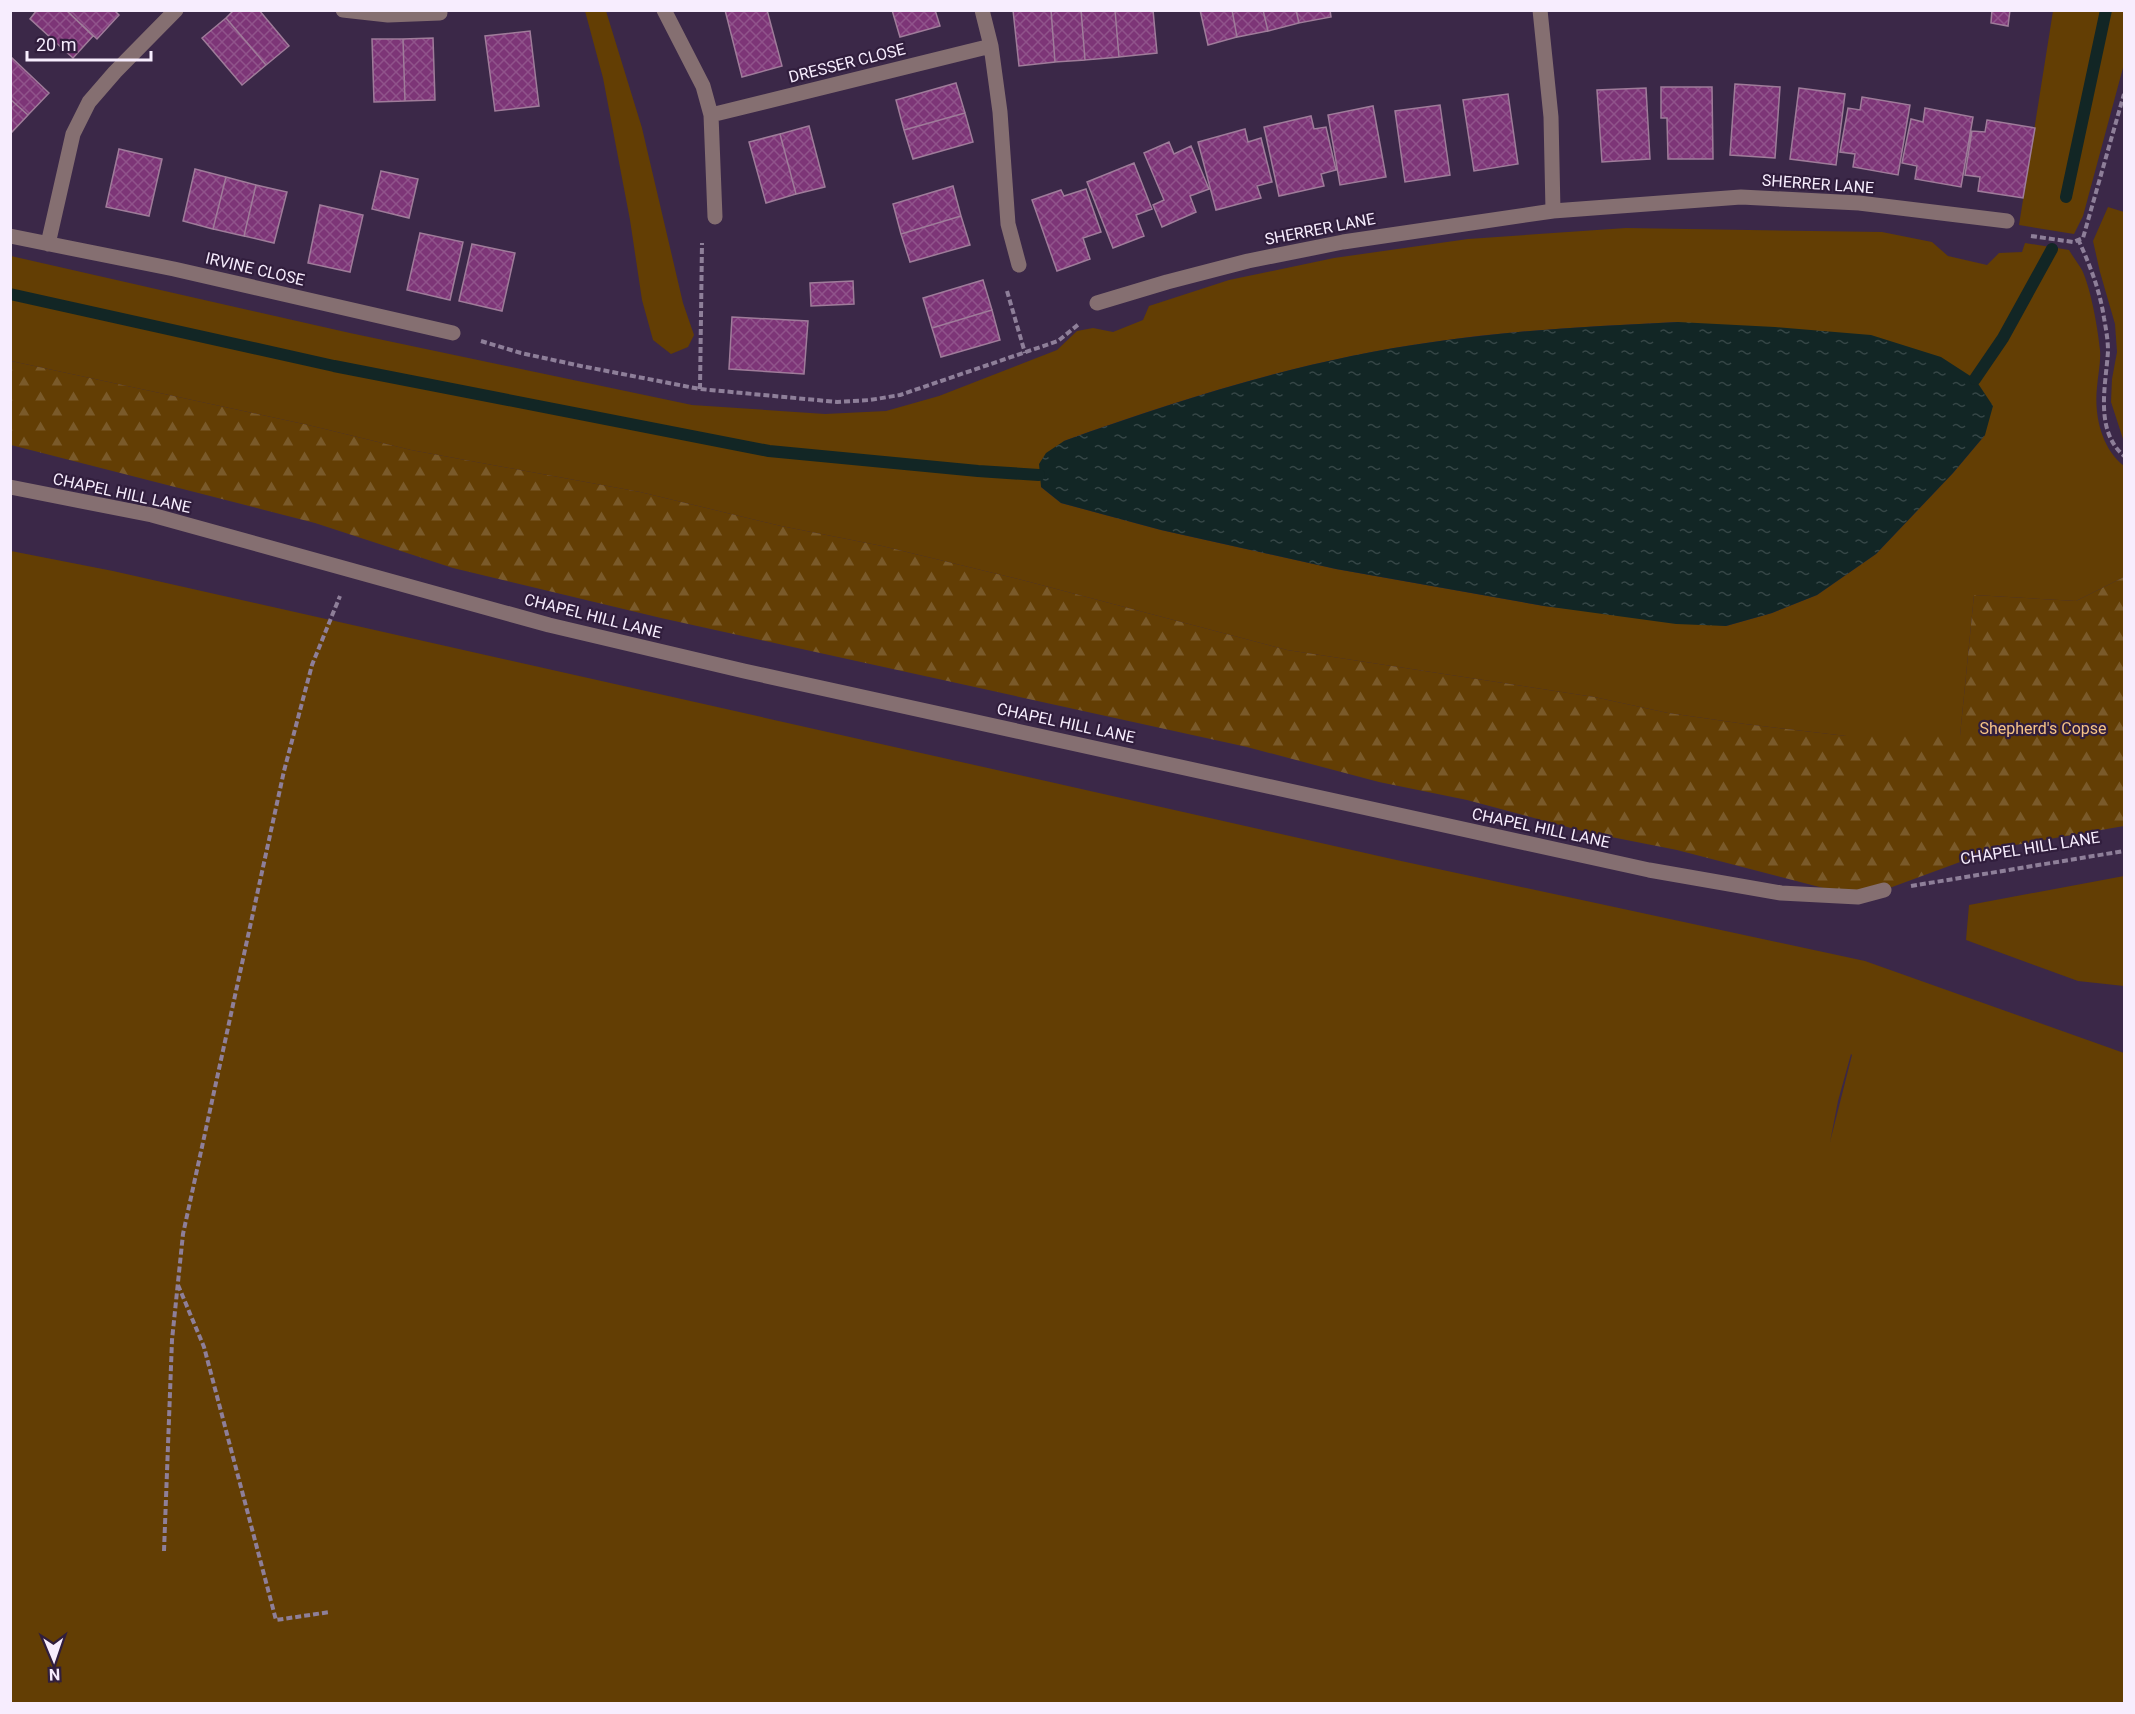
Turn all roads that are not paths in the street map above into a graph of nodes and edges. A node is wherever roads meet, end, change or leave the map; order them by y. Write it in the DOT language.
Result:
graph roads {
  1 [pos="176,10"];
  2 [pos="343,10"];
  3 [pos="664,10"];
  4 [pos="982,10"];
  5 [pos="1540,10"];
  6 [pos="440,13"];
  7 [pos="991,46"];
  8 [pos="711,115"];
  9 [pos="1553,211"];
  10 [pos="715,217"];
  11 [pos="2007,221"];
  12 [pos="10,236"];
  13 [pos="48,243"];
  14 [pos="1019,265"];
  15 [pos="1097,303"];
  16 [pos="453,333"];
  17 [pos="10,487"];
  18 [pos="1884,890"];
  1 -- 13 [label="street"];
  2 -- 6 [label="street"];
  3 -- 8 [label="street"];
  4 -- 7 [label="street"];
  5 -- 9 [label="street"];
  7 -- 8 [label="street, DRESSER CLOSE"];
  7 -- 14 [label="street"];
  8 -- 10 [label="street"];
  9 -- 11 [label="street, SHERRER LANE"];
  9 -- 15 [label="street, SHERRER LANE"];
  12 -- 13 [label="street, IRVINE CLOSE"];
  13 -- 16 [label="street, IRVINE CLOSE"];
  17 -- 18 [label="street, CHAPEL HILL LANE"];
}
